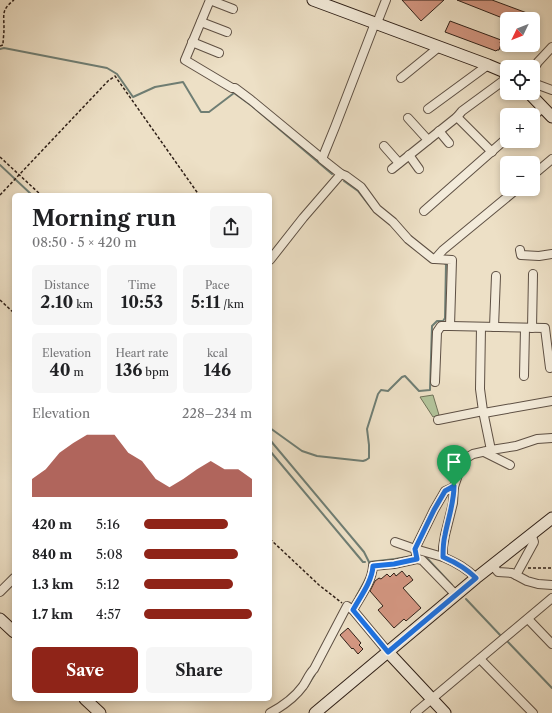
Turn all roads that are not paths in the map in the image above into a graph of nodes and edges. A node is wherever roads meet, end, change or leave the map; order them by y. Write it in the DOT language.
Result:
graph roads {
  1 [pos="210,0"];
  2 [pos="313,0"];
  3 [pos="386,0"];
  4 [pos="233,10"];
  5 [pos="201,22"];
  6 [pos="376,23"];
  7 [pos="227,32"];
  8 [pos="192,42"];
  9 [pos="439,47"];
  10 [pos="552,47"];
  11 [pos="219,53"];
  12 [pos="540,60"];
  13 [pos="488,65"];
  14 [pos="500,70"];
  15 [pos="401,78"];
  16 [pos="500,83"];
  17 [pos="540,86"];
  18 [pos="552,90"];
  19 [pos="536,100"];
  20 [pos="543,108"];
  21 [pos="428,109"];
  22 [pos="540,110"];
  23 [pos="457,117"];
  24 [pos="552,117"];
  25 [pos="408,118"];
  26 [pos="439,131"];
  27 [pos="428,140"];
  28 [pos="449,143"];
  29 [pos="500,145"];
  30 [pos="384,146"];
  31 [pos="492,152"];
  32 [pos="409,156"];
  33 [pos="323,157"];
  34 [pos="552,159"];
  35 [pos="399,163"];
  36 [pos="419,168"];
  37 [pos="392,169"];
  38 [pos="540,169"];
  39 [pos="341,174"];
  40 [pos="509,196"];
  41 [pos="424,211"];
  42 [pos="520,250"];
  43 [pos="552,254"];
  44 [pos="272,257"];
  45 [pos="435,259"];
  46 [pos="533,274"];
  47 [pos="496,276"];
  48 [pos="450,326"];
  49 [pos="481,327"];
  50 [pos="494,327"];
  51 [pos="528,328"];
  52 [pos="548,328"];
  53 [pos="550,368"];
  54 [pos="524,376"];
  55 [pos="435,382"];
  56 [pos="552,401"];
  57 [pos="484,412"];
  58 [pos="438,420"];
  59 [pos="552,438"];
  60 [pos="488,451"];
  61 [pos="510,465"];
  62 [pos="454,486"];
  63 [pos="552,518"];
  64 [pos="531,534"];
  65 [pos="395,542"];
  66 [pos="416,554"];
  67 [pos="443,557"];
  68 [pos="492,565"];
  69 [pos="518,572"];
  70 [pos="476,578"];
  71 [pos="12,580"];
  72 [pos="552,585"];
  73 [pos="0,592"];
  74 [pos="456,595"];
  75 [pos="552,598"];
  76 [pos="350,608"];
  77 [pos="0,619"];
  78 [pos="528,619"];
  79 [pos="12,630"];
  80 [pos="552,644"];
  81 [pos="388,652"];
  82 [pos="480,659"];
  83 [pos="432,699"];
  84 [pos="87,701"];
  85 [pos="100,713"];
  86 [pos="270,713"];
  87 [pos="315,713"];
  88 [pos="415,713"];
  89 [pos="446,713"];
  90 [pos="533,713"];
  1 -- 4 [label="street"];
  1 -- 5 [label="street"];
  2 -- 6 [label="street"];
  3 -- 6 [label="street"];
  5 -- 7 [label="street"];
  5 -- 8 [label="street"];
  6 -- 9 [label="street"];
  6 -- 33 [label="street"];
  8 -- 11 [label="street"];
  8 -- 33 [label="street"];
  9 -- 13 [label="street"];
  9 -- 15 [label="street"];
  10 -- 12 [label="street"];
  13 -- 14 [label="street"];
  13 -- 21 [label="street"];
  16 -- 23 [label="street"];
  17 -- 18 [label="street"];
  19 -- 20 [label="street"];
  20 -- 22 [label="street"];
  20 -- 24 [label="street"];
  23 -- 26 [label="street"];
  23 -- 31 [label="street"];
  25 -- 27 [label="street"];
  26 -- 27 [label="street"];
  26 -- 28 [label="street"];
  27 -- 32 [label="street"];
  29 -- 31 [label="street"];
  30 -- 35 [label="street"];
  31 -- 41 [label="street"];
  32 -- 35 [label="street"];
  32 -- 36 [label="street"];
  33 -- 39 [label="street"];
  34 -- 38 [label="street"];
  35 -- 37 [label="street"];
  39 -- 44 [label="street"];
  39 -- 45 [label="street"];
  40 -- 45 [label="street"];
  42 -- 43 [label="street"];
  45 -- 48 [label="street"];
  46 -- 51 [label="street"];
  47 -- 50 [label="street"];
  48 -- 49 [label="street"];
  48 -- 55 [label="street"];
  49 -- 50 [label="street"];
  49 -- 57 [label="street"];
  50 -- 51 [label="street"];
  51 -- 52 [label="street"];
  51 -- 54 [label="street"];
  52 -- 53 [label="street"];
  56 -- 57 [label="street"];
  57 -- 58 [label="street"];
  57 -- 60 [label="street"];
  59 -- 60 [label="street"];
  60 -- 61 [label="street"];
  60 -- 62 [label="street"];
  62 -- 66 [label="street"];
  62 -- 67 [label="street"];
  63 -- 64 [label="street"];
  64 -- 68 [label="street"];
  64 -- 69 [label="street"];
  65 -- 66 [label="street"];
  66 -- 67 [label="street"];
  66 -- 74 [label="street"];
  66 -- 76 [label="street"];
  67 -- 70 [label="street"];
  68 -- 69 [label="street"];
  68 -- 70 [label="street"];
  69 -- 72 [label="street"];
  70 -- 74 [label="street"];
  71 -- 73 [label="street"];
  74 -- 81 [label="street"];
  75 -- 78 [label="street"];
  76 -- 81 [label="street"];
  76 -- 86 [label="street"];
  77 -- 79 [label="street"];
  78 -- 80 [label="street"];
  78 -- 82 [label="street"];
  81 -- 83 [label="street"];
  81 -- 87 [label="street"];
  82 -- 83 [label="street"];
  82 -- 90 [label="street"];
  83 -- 88 [label="street"];
  83 -- 89 [label="street"];
  84 -- 85 [label="street"];
}
